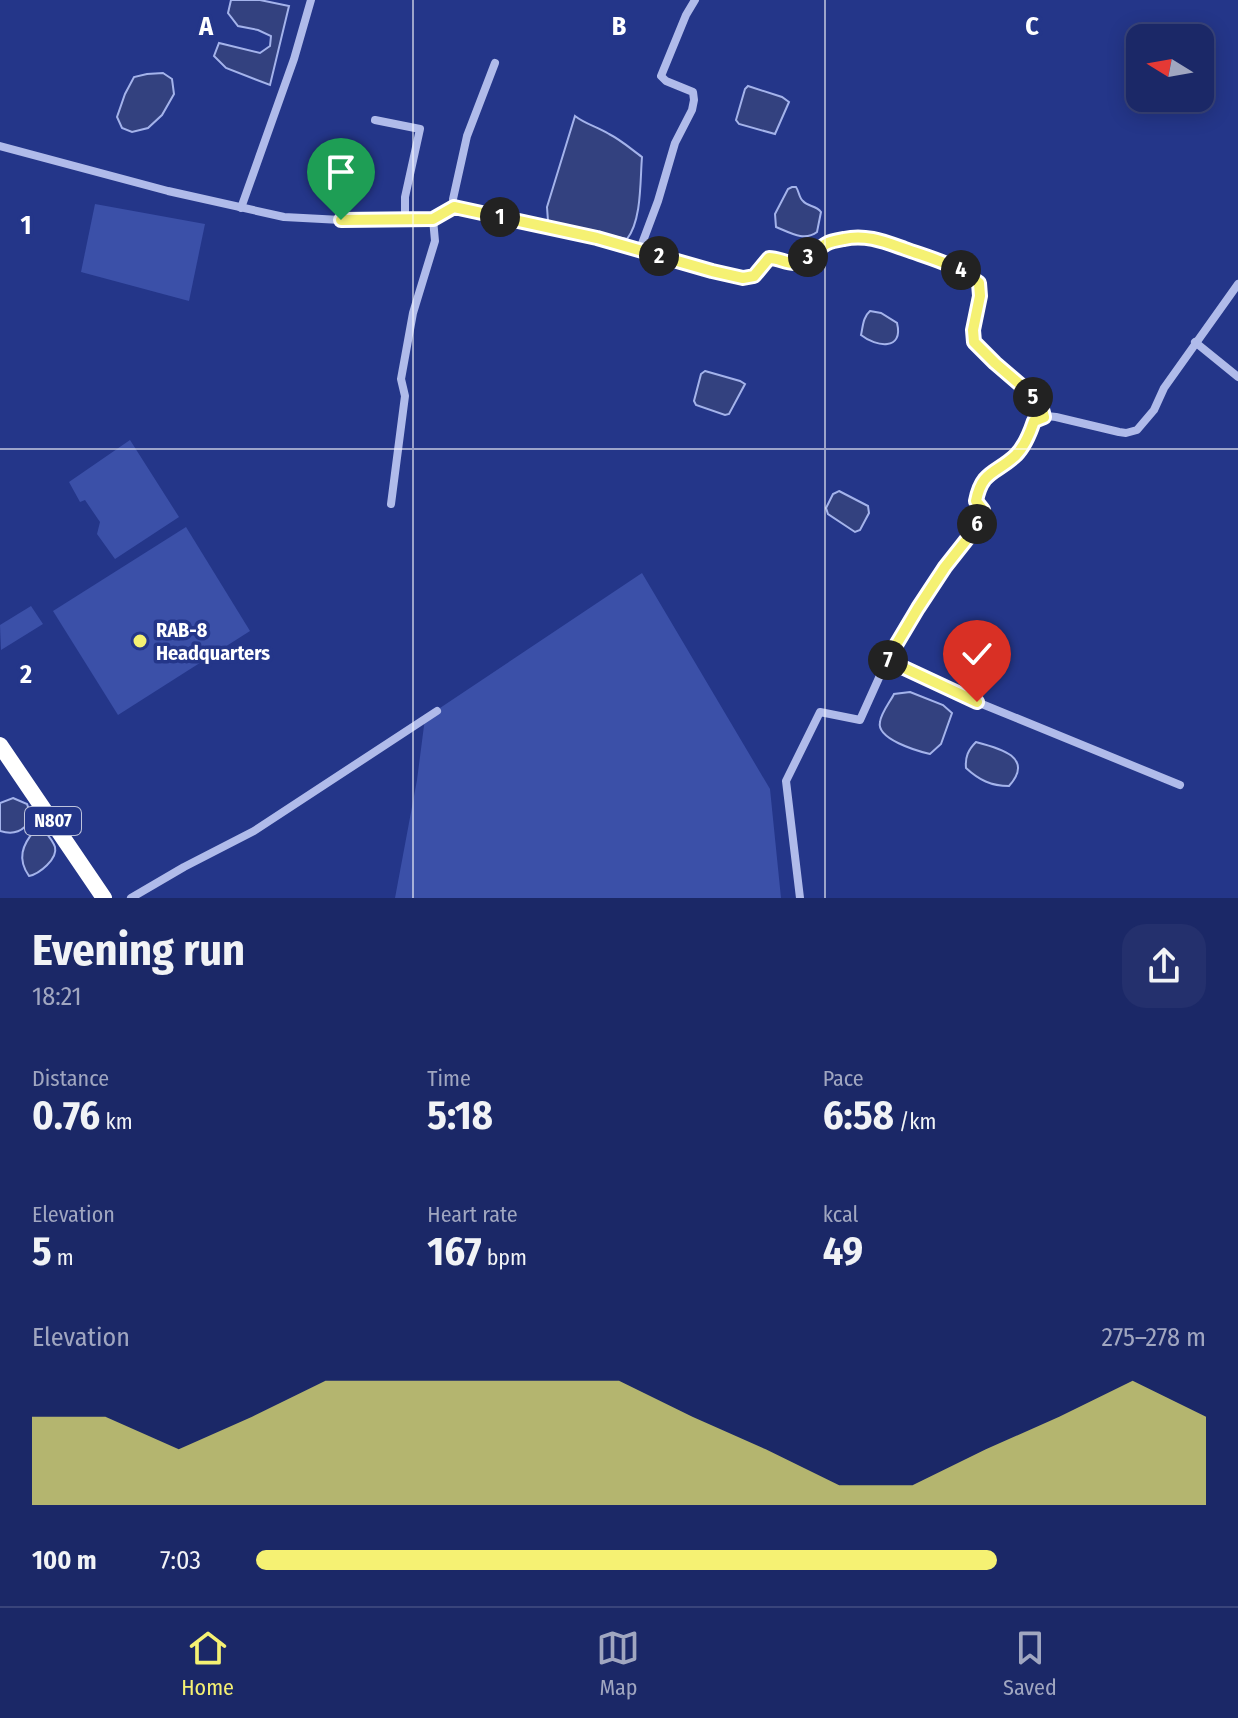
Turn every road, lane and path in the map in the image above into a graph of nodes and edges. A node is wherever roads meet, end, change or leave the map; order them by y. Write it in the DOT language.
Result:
graph roads {
  1 [pos="311,0"];
  2 [pos="695,0"];
  3 [pos="495,63"];
  4 [pos="375,120"];
  5 [pos="0,146"];
  6 [pos="454,207"];
  7 [pos="241,208"];
  8 [pos="405,218"];
  9 [pos="433,219"];
  10 [pos="640,249"];
  11 [pos="1238,284"];
  12 [pos="1195,342"];
  13 [pos="1238,377"];
  14 [pos="1044,417"];
  15 [pos="391,504"];
  16 [pos="887,660"];
  17 [pos="437,711"];
  18 [pos="0,745"];
  19 [pos="1180,785"];
  20 [pos="104,898"];
  21 [pos="131,898"];
  22 [pos="800,898"];
  1 -- 7 [label="street"];
  2 -- 10 [label="street"];
  3 -- 6 [label="street"];
  4 -- 8 [label="street"];
  5 -- 7 [label="street"];
  6 -- 9 [label="street"];
  6 -- 10 [label="street"];
  7 -- 8 [label="street"];
  8 -- 9 [label="street"];
  9 -- 15 [label="street"];
  10 -- 14 [label="street"];
  11 -- 12 [label="street"];
  12 -- 13 [label="street"];
  12 -- 14 [label="street"];
  14 -- 16 [label="street"];
  16 -- 19 [label="street"];
  16 -- 22 [label="street"];
  17 -- 21 [label="street"];
  18 -- 20 [label="highway, N807"];
}
